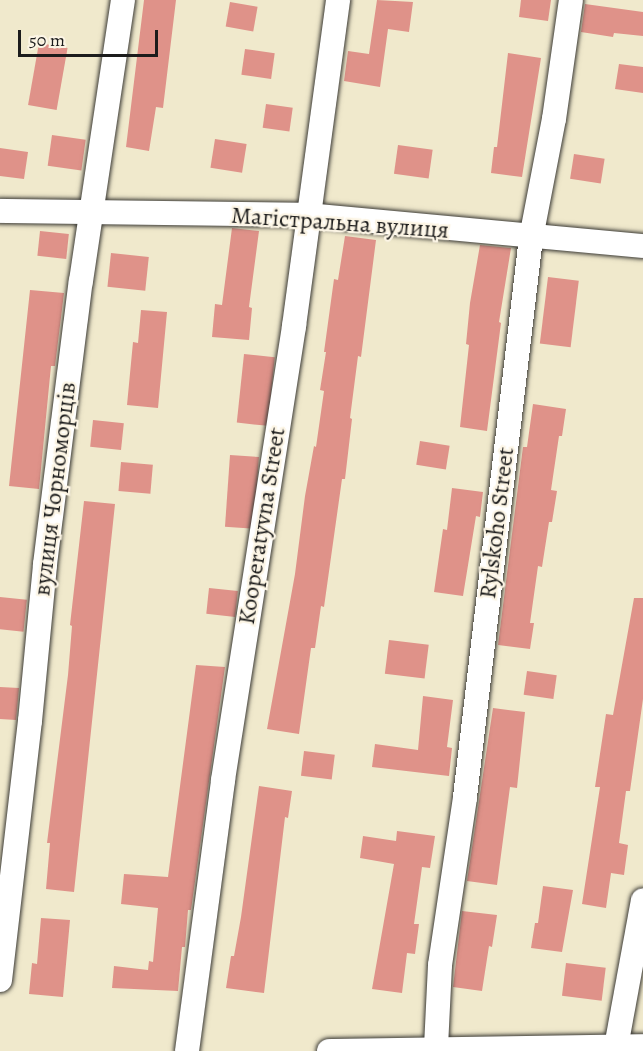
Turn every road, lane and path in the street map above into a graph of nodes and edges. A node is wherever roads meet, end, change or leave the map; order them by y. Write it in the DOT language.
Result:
graph roads {
  1 [pos="123,0"];
  2 [pos="338,0"];
  3 [pos="571,0"];
  4 [pos="0,211"];
  5 [pos="91,213"];
  6 [pos="308,215"];
  7 [pos="531,238"];
  8 [pos="643,246"];
  9 [pos="643,900"];
  10 [pos="0,980"];
  11 [pos="436,1047"];
  12 [pos="616,1047"];
  13 [pos="643,1047"];
  14 [pos="187,1051"];
  15 [pos="330,1051"];
  1 -- 5 [label="street, вулиця Чорноморців"];
  2 -- 6 [label="street, Kooperatyvna Street"];
  3 -- 7 [label="street, Rylskoho Street"];
  4 -- 5 [label="street, Магістральна вулиця"];
  5 -- 6 [label="street, Магістральна вулиця"];
  5 -- 10 [label="street, вулиця Чорноморців"];
  6 -- 7 [label="street, Магістральна вулиця"];
  6 -- 14 [label="street, Kooperatyvna Street"];
  7 -- 8 [label="street, Магістральна вулиця"];
  7 -- 11 [label="street, Rylskoho Street"];
  9 -- 12 [label="street"];
  11 -- 12 [label="street"];
  11 -- 15 [label="street"];
  12 -- 13 [label="street"];
}
